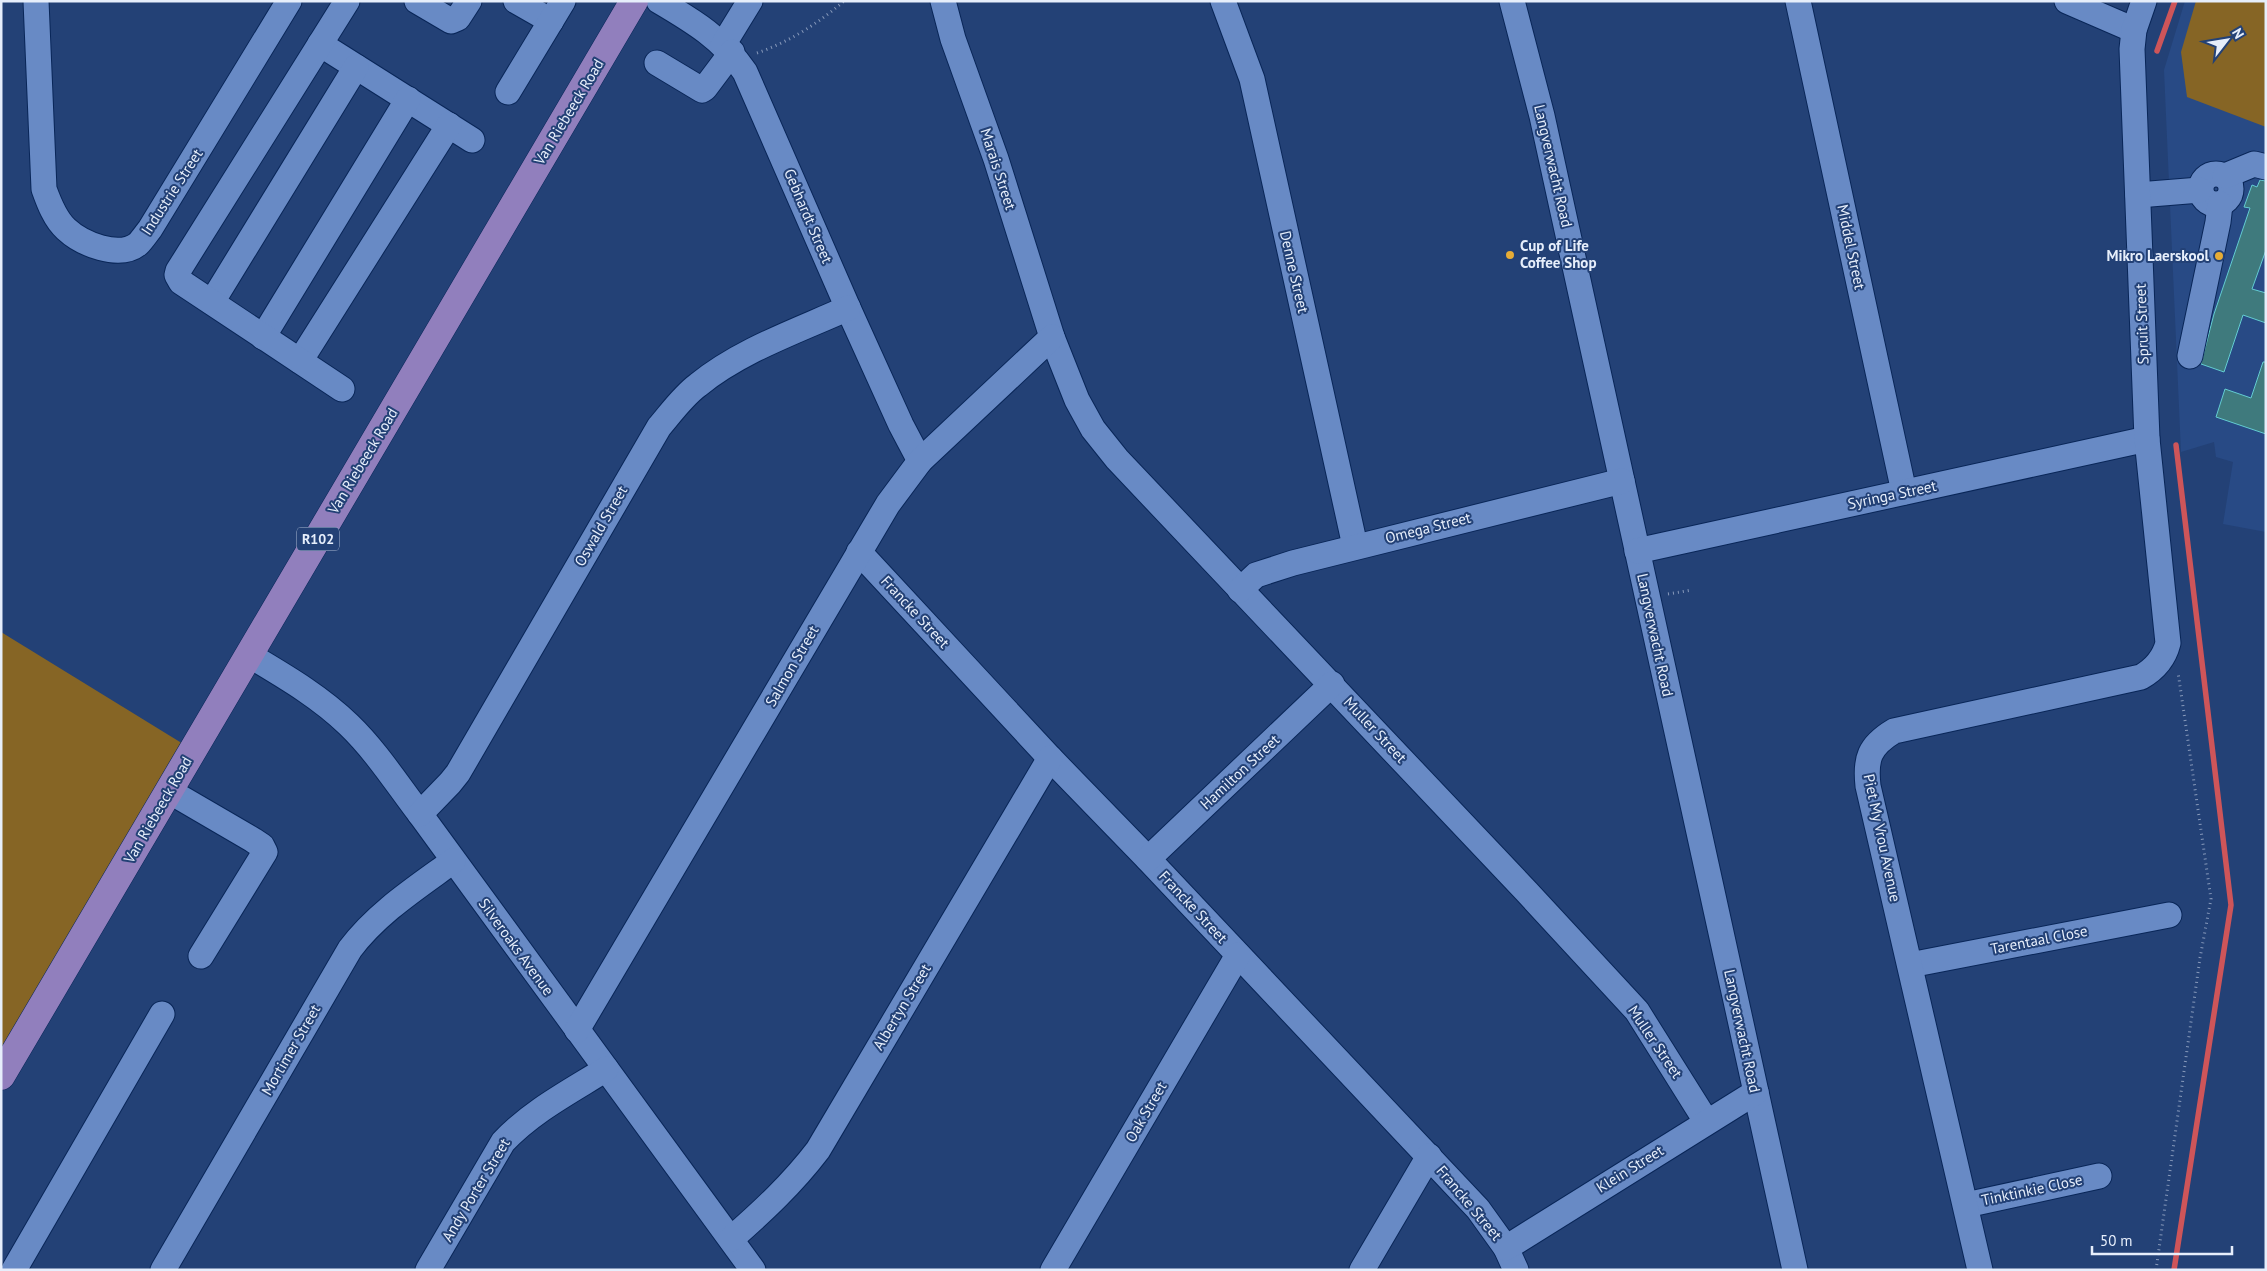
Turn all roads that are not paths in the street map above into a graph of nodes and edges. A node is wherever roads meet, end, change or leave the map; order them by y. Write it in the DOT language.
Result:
graph roads {
  1 [pos="36,1"];
  2 [pos="289,1"];
  3 [pos="347,1"];
  4 [pos="417,1"];
  5 [pos="468,1"];
  6 [pos="516,1"];
  7 [pos="634,1"];
  8 [pos="659,1"];
  9 [pos="750,1"];
  10 [pos="943,1"];
  11 [pos="1223,1"];
  12 [pos="1512,1"];
  13 [pos="1798,1"];
  14 [pos="2066,1"];
  15 [pos="2144,1"];
  16 [pos="557,11"];
  17 [pos="2134,30"];
  18 [pos="320,44"];
  19 [pos="736,51"];
  20 [pos="657,62"];
  21 [pos="356,67"];
  22 [pos="508,92"];
  23 [pos="408,99"];
  24 [pos="449,125"];
  25 [pos="472,140"];
  26 [pos="2266,167"];
  27 [pos="2138,195"];
  28 [pos="2210,197"];
  29 [pos="212,302"];
  30 [pos="848,308"];
  31 [pos="263,337"];
  32 [pos="1052,337"];
  33 [pos="2190,356"];
  34 [pos="300,361"];
  35 [pos="342,389"];
  36 [pos="2147,439"];
  37 [pos="920,462"];
  38 [pos="1622,481"];
  39 [pos="1904,492"];
  40 [pos="1355,546"];
  41 [pos="1637,551"];
  42 [pos="859,552"];
  43 [pos="1240,590"];
  44 [pos="2168,643"];
  45 [pos="249,655"];
  46 [pos="1332,684"];
  47 [pos="1050,758"];
  48 [pos="170,791"];
  49 [pos="420,814"];
  50 [pos="1148,859"];
  51 [pos="453,860"];
  52 [pos="2169,915"];
  53 [pos="1238,955"];
  54 [pos="201,956"];
  55 [pos="1910,965"];
  56 [pos="162,1014"];
  57 [pos="577,1030"];
  58 [pos="606,1069"];
  59 [pos="1,1076"];
  60 [pos="1756,1092"];
  61 [pos="1706,1121"];
  62 [pos="1429,1156"];
  63 [pos="2099,1176"];
  64 [pos="1966,1205"];
  65 [pos="731,1239"];
  66 [pos="1511,1259"];
  67 [pos="14,1270"];
  68 [pos="163,1270"];
  69 [pos="428,1270"];
  70 [pos="753,1270"];
  71 [pos="1053,1270"];
  72 [pos="1362,1270"];
  73 [pos="1795,1270"];
  74 [pos="1980,1270"];
  1 -- 2 [label="street, Industrie Street"];
  3 -- 18 [label="street"];
  4 -- 5 [label="street"];
  6 -- 16 [label="street"];
  7 -- 45 [label="main road, Van Riebeeck Road / R102"];
  8 -- 19 [label="street, Gebhardt Street"];
  9 -- 19 [label="street"];
  10 -- 32 [label="street, Marais Street"];
  11 -- 40 [label="street, Denne Street"];
  12 -- 38 [label="street, Langverwacht Road"];
  13 -- 39 [label="street, Middel Street"];
  14 -- 17 [label="street"];
  15 -- 17 [label="street, Spruit Street"];
  16 -- 22 [label="street"];
  17 -- 27 [label="street, Spruit Street"];
  18 -- 21 [label="street"];
  18 -- 29 [label="street"];
  19 -- 20 [label="street"];
  19 -- 30 [label="street, Gebhardt Street"];
  21 -- 23 [label="street"];
  21 -- 29 [label="street"];
  23 -- 24 [label="street"];
  23 -- 31 [label="street"];
  24 -- 25 [label="street"];
  24 -- 34 [label="street"];
  26 -- 28 [label="street"];
  27 -- 28 [label="street"];
  27 -- 36 [label="street, Spruit Street"];
  28 -- 33 [label="street"];
  29 -- 31 [label="street"];
  30 -- 37 [label="street, Gebhardt Street"];
  30 -- 49 [label="street, Oswald Street"];
  31 -- 34 [label="street"];
  32 -- 37 [label="street, Salmon Street"];
  32 -- 43 [label="street, Muller Street"];
  34 -- 35 [label="street"];
  36 -- 39 [label="street, Syringa Street"];
  36 -- 44 [label="street, Spruit Street"];
  37 -- 42 [label="street, Salmon Street"];
  38 -- 40 [label="street, Omega Street"];
  38 -- 41 [label="street, Langverwacht Road"];
  39 -- 41 [label="street, Syringa Street"];
  40 -- 43 [label="street, Omega Street"];
  41 -- 60 [label="street, Langverwacht Road"];
  42 -- 47 [label="street, Francke Street"];
  42 -- 57 [label="street, Salmon Street"];
  43 -- 46 [label="street, Muller Street"];
  44 -- 55 [label="street, Piet My Vrou Avenue"];
  45 -- 48 [label="main road, Van Riebeeck Road / R102"];
  45 -- 49 [label="street, Silveroaks Avenue"];
  46 -- 50 [label="street, Hamilton Street"];
  46 -- 61 [label="street, Muller Street"];
  47 -- 50 [label="street, Francke Street"];
  47 -- 65 [label="street, Albertyn Street"];
  48 -- 54 [label="street"];
  48 -- 59 [label="main road, Van Riebeeck Road / R102"];
  49 -- 51 [label="street, Silveroaks Avenue"];
  50 -- 53 [label="street, Francke Street"];
  51 -- 57 [label="street, Silveroaks Avenue"];
  51 -- 68 [label="street, Mortimer Street"];
  52 -- 55 [label="street, Tarentaal Close"];
  53 -- 62 [label="street, Francke Street"];
  53 -- 71 [label="street, Oak Street"];
  55 -- 64 [label="street, Piet My Vrou Avenue"];
  56 -- 67 [label="street"];
  57 -- 58 [label="street, Silveroaks Avenue"];
  58 -- 65 [label="street, Silveroaks Avenue"];
  58 -- 69 [label="street, Andy Porter Street"];
  60 -- 61 [label="street, Klein Street"];
  60 -- 73 [label="street, Langverwacht Road"];
  61 -- 66 [label="street, Klein Street"];
  62 -- 66 [label="street, Francke Street"];
  62 -- 72 [label="street"];
  63 -- 64 [label="street, Tinktinkie Close"];
  64 -- 74 [label="street, Piet My Vrou Avenue"];
  65 -- 70 [label="street, Silveroaks Avenue"];
}
